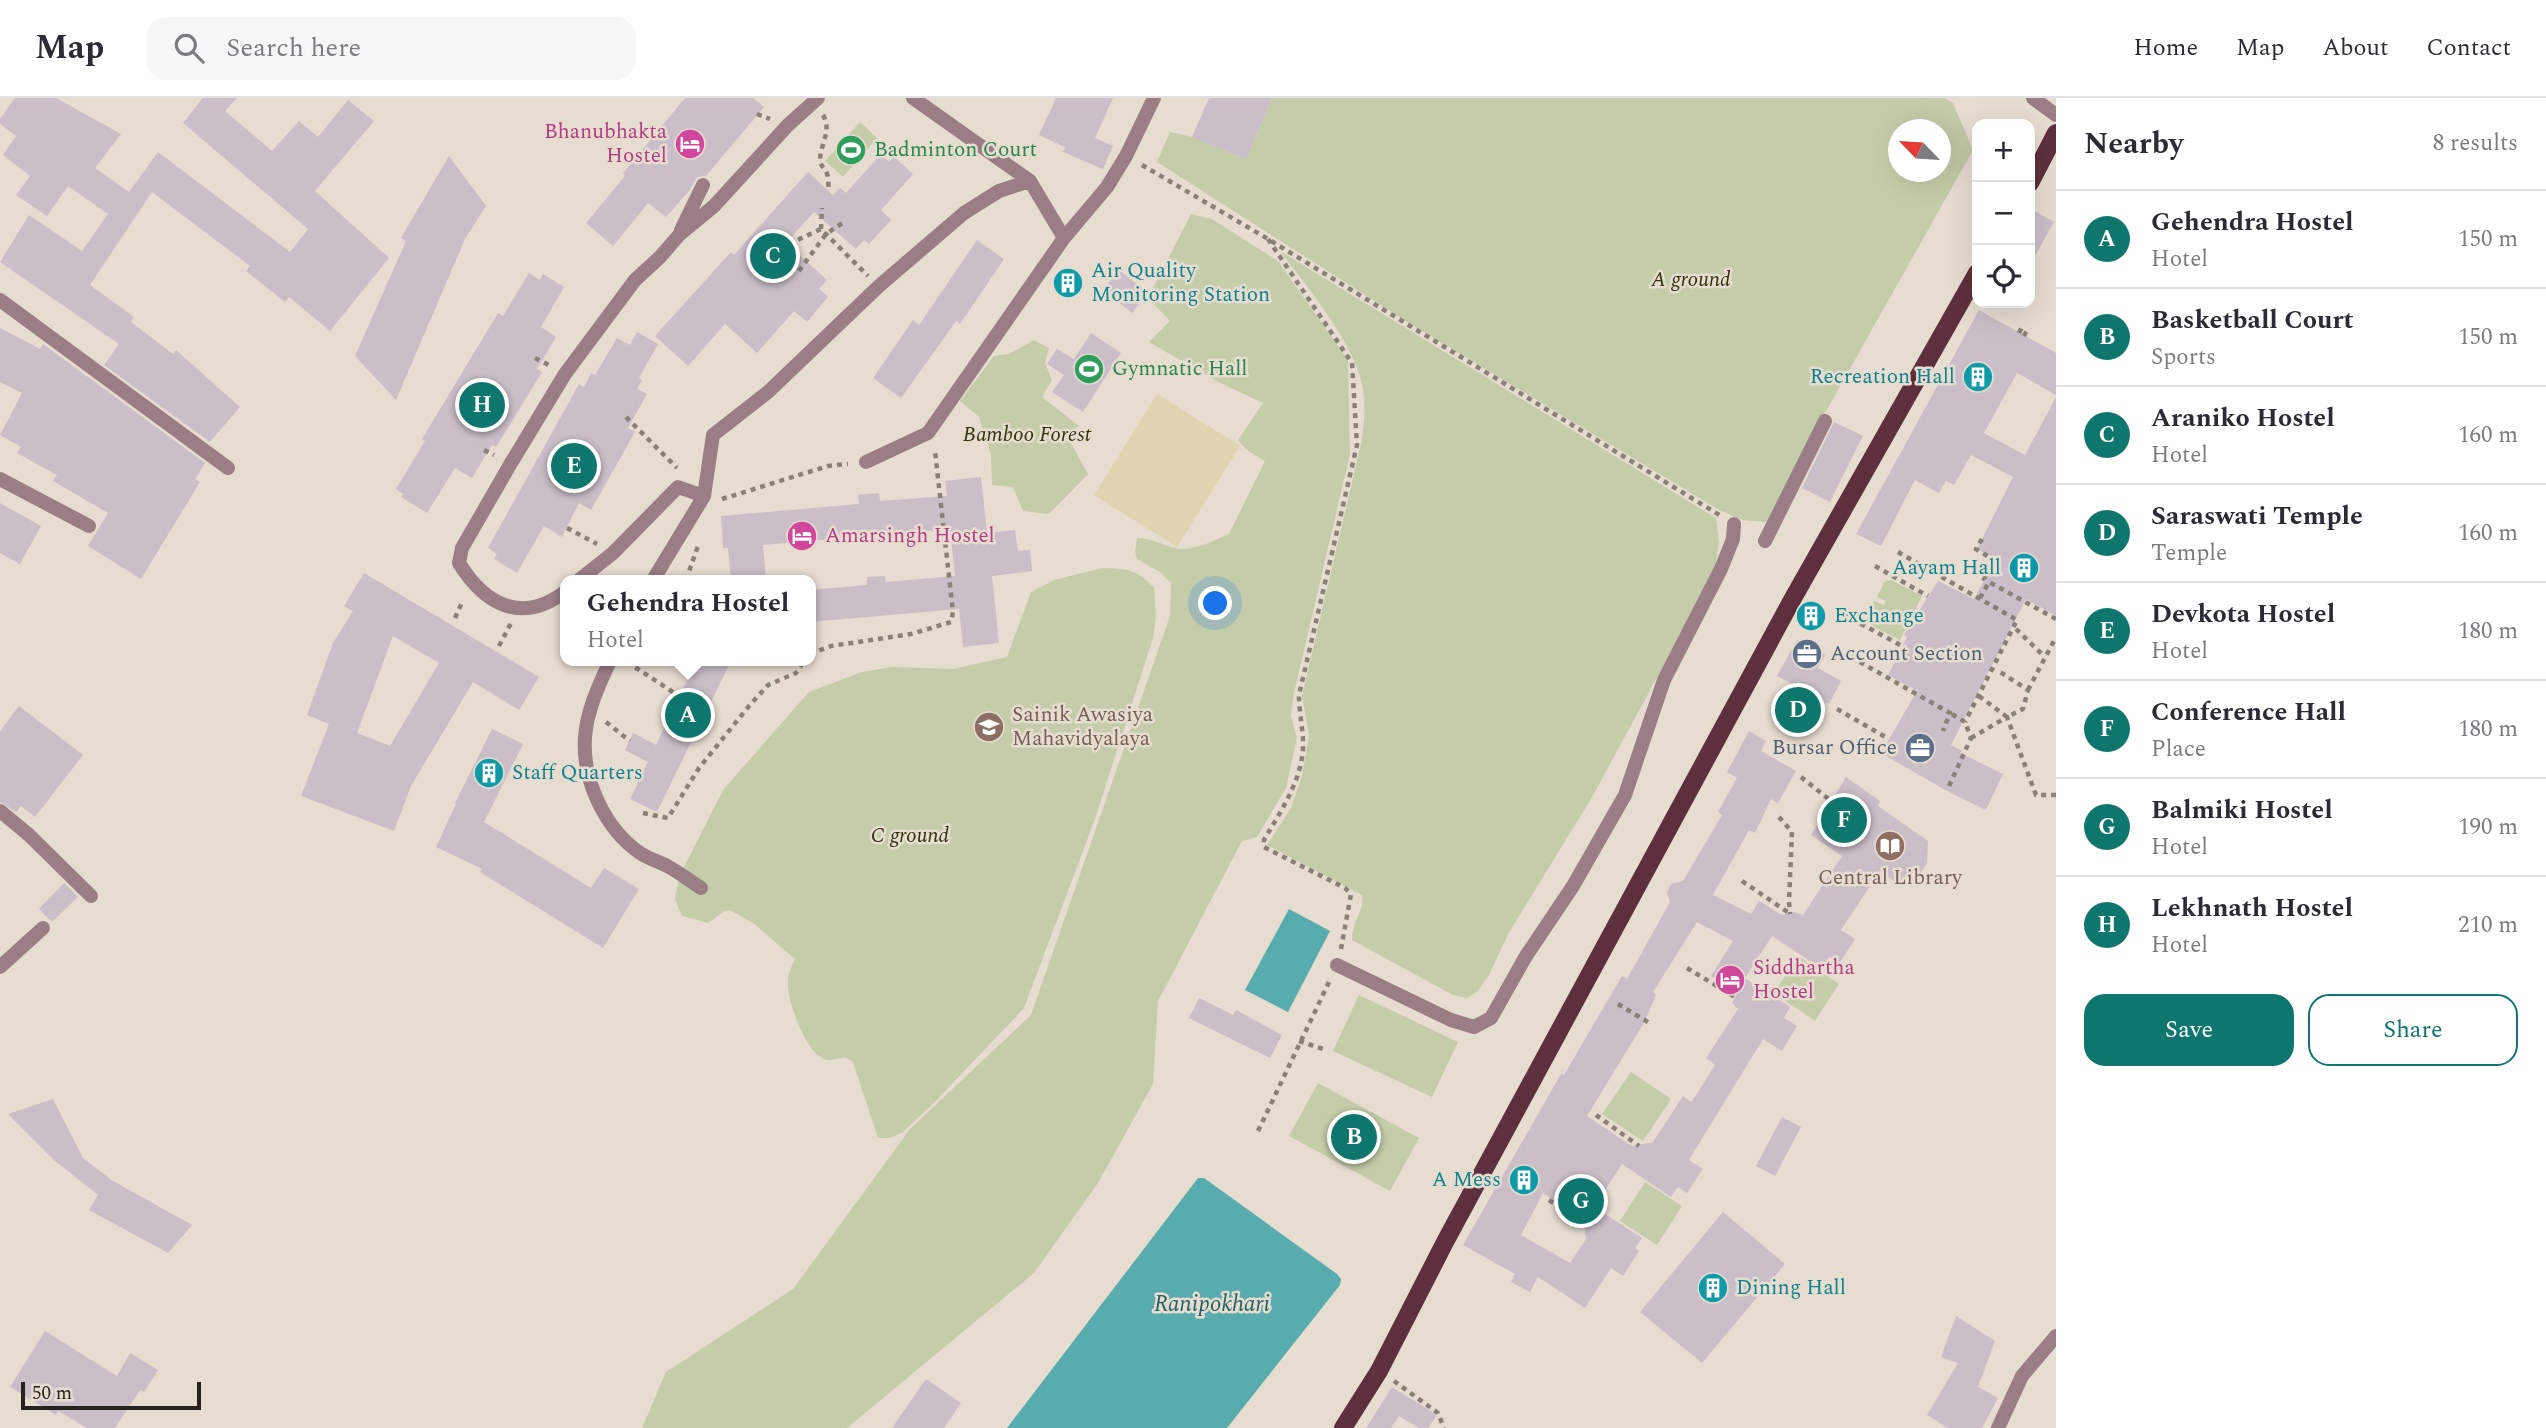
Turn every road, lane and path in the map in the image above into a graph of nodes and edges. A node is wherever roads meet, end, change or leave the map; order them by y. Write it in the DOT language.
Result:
graph roads {
  1 [pos="913,98"];
  2 [pos="1154,98"];
  3 [pos="2033,98"];
  4 [pos="816,99"];
  5 [pos="2056,115"];
  6 [pos="2056,133"];
  7 [pos="1126,156"];
  8 [pos="1030,181"];
  9 [pos="2031,182"];
  10 [pos="703,185"];
  11 [pos="829,191"];
  12 [pos="822,208"];
  13 [pos="844,222"];
  14 [pos="821,229"];
  15 [pos="680,234"];
  16 [pos="827,234"];
  17 [pos="1064,238"];
  18 [pos="1268,239"];
  19 [pos="789,244"];
  20 [pos="799,271"];
  21 [pos="1972,282"];
  22 [pos="878,286"];
  23 [pos="0,300"];
  24 [pos="626,416"];
  25 [pos="1825,421"];
  26 [pos="928,433"];
  27 [pos="866,462"];
  28 [pos="228,468"];
  29 [pos="0,479"];
  30 [pos="710,500"];
  31 [pos="1734,524"];
  32 [pos="89,526"];
  33 [pos="568,528"];
  34 [pos="701,538"];
  35 [pos="1982,539"];
  36 [pos="1765,541"];
  37 [pos="1898,552"];
  38 [pos="613,553"];
  39 [pos="1875,566"];
  40 [pos="585,575"];
  41 [pos="657,575"];
  42 [pos="688,575"];
  43 [pos="1989,582"];
  44 [pos="560,594"];
  45 [pos="1928,596"];
  46 [pos="1980,598"];
  47 [pos="463,600"];
  48 [pos="517,610"];
  49 [pos="1843,614"];
  50 [pos="454,618"];
  51 [pos="2056,620"];
  52 [pos="2016,629"];
  53 [pos="2056,637"];
  54 [pos="499,646"];
  55 [pos="1902,646"];
  56 [pos="816,652"];
  57 [pos="1851,657"];
  58 [pos="2045,657"];
  59 [pos="608,666"];
  60 [pos="633,666"];
  61 [pos="801,666"];
  62 [pos="1997,670"];
  63 [pos="2028,690"];
  64 [pos="679,696"];
  65 [pos="1979,696"];
  66 [pos="590,709"];
  67 [pos="1837,709"];
  68 [pos="1950,713"];
  69 [pos="2007,717"];
  70 [pos="1965,722"];
  71 [pos="1943,731"];
  72 [pos="1971,738"];
  73 [pos="1889,739"];
  74 [pos="629,741"];
  75 [pos="1801,777"];
  76 [pos="1950,786"];
  77 [pos="2056,795"];
  78 [pos="1831,801"];
  79 [pos="0,811"];
  80 [pos="643,813"];
  81 [pos="1779,817"];
  82 [pos="1741,881"];
  83 [pos="701,888"];
  84 [pos="91,896"];
  85 [pos="43,928"];
  86 [pos="1337,965"];
  87 [pos="0,967"];
  88 [pos="1687,968"];
  89 [pos="1735,998"];
  90 [pos="1618,1004"];
  91 [pos="1651,1024"];
  92 [pos="1299,1041"];
  93 [pos="1326,1050"];
  94 [pos="1596,1115"];
  95 [pos="1258,1131"];
  96 [pos="1639,1146"];
  97 [pos="1549,1200"];
  98 [pos="1586,1226"];
  99 [pos="2056,1335"];
  100 [pos="1379,1371"];
  101 [pos="1343,1428"];
  102 [pos="1444,1428"];
  103 [pos="1998,1428"];
  1 -- 8 [label="street"];
  2 -- 7 [label="street"];
  3 -- 5 [label="street"];
  4 -- 11 [label="path"];
  4 -- 15 [label="street"];
  6 -- 9 [label="main road"];
  7 -- 17 [label="street"];
  7 -- 18 [label="path"];
  8 -- 17 [label="street"];
  8 -- 22 [label="street"];
  10 -- 15 [label="street"];
  12 -- 14 [label="path"];
  13 -- 16 [label="path"];
  14 -- 16 [label="path"];
  14 -- 19 [label="path"];
  15 -- 48 [label="street"];
  16 -- 20 [label="path"];
  16 -- 22 [label="path"];
  17 -- 26 [label="street"];
  18 -- 31 [label="path"];
  18 -- 86 [label="path"];
  21 -- 100 [label="main road"];
  22 -- 30 [label="street"];
  23 -- 28 [label="street"];
  24 -- 30 [label="path"];
  25 -- 36 [label="street"];
  26 -- 27 [label="street"];
  26 -- 56 [label="path"];
  27 -- 30 [label="path"];
  29 -- 32 [label="street"];
  30 -- 38 [label="street"];
  30 -- 41 [label="street"];
  31 -- 86 [label="street"];
  33 -- 38 [label="path"];
  34 -- 42 [label="path"];
  35 -- 43 [label="path"];
  37 -- 46 [label="path"];
  38 -- 40 [label="street"];
  39 -- 45 [label="path"];
  43 -- 46 [label="path"];
  43 -- 51 [label="path"];
  44 -- 48 [label="street"];
  46 -- 65 [label="path"];
  47 -- 50 [label="path"];
  48 -- 54 [label="path"];
  49 -- 55 [label="path"];
  52 -- 58 [label="path"];
  53 -- 58 [label="path"];
  57 -- 68 [label="path"];
  58 -- 63 [label="path"];
  59 -- 66 [label="street"];
  60 -- 64 [label="path"];
  61 -- 80 [label="path"];
  62 -- 63 [label="path"];
  63 -- 69 [label="path"];
  65 -- 69 [label="path"];
  65 -- 70 [label="path"];
  66 -- 74 [label="path"];
  66 -- 83 [label="street"];
  67 -- 73 [label="path"];
  68 -- 70 [label="path"];
  68 -- 71 [label="path"];
  69 -- 72 [label="path"];
  69 -- 77 [label="path"];
  70 -- 72 [label="path"];
  72 -- 76 [label="path"];
  75 -- 78 [label="path"];
  79 -- 84 [label="street"];
  81 -- 82 [label="path"];
  85 -- 87 [label="street"];
  86 -- 92 [label="path"];
  88 -- 89 [label="path"];
  90 -- 91 [label="path"];
  92 -- 93 [label="path"];
  92 -- 95 [label="path"];
  94 -- 96 [label="path"];
  97 -- 98 [label="path"];
  99 -- 103 [label="street"];
  100 -- 101 [label="main road"];
  100 -- 102 [label="path"];
}
